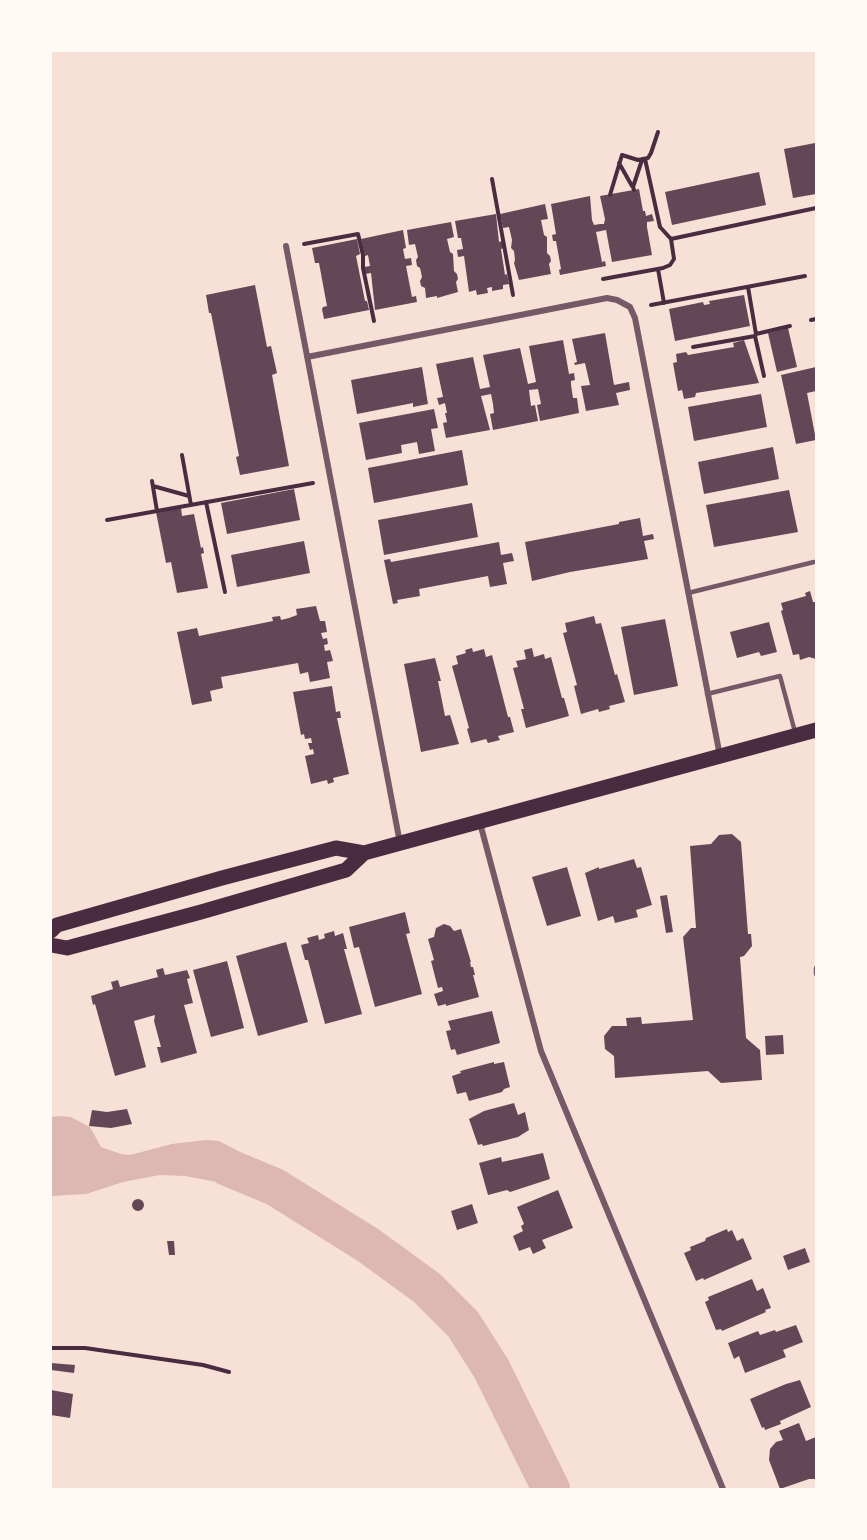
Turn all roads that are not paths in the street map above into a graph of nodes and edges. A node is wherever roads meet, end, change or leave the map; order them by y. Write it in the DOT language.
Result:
graph roads {
  1 [pos="286,246"];
  2 [pos="307,357"];
  3 [pos="814,562"];
  4 [pos="688,593"];
  5 [pos="707,694"];
  6 [pos="816,730"];
  7 [pos="796,735"];
  8 [pos="720,756"];
  9 [pos="480,822"];
  10 [pos="400,844"];
  11 [pos="364,853"];
  12 [pos="51,931"];
  13 [pos="51,945"];
  14 [pos="816,968"];
  15 [pos="816,974"];
  16 [pos="723,1489"];
  1 -- 2 [label="street"];
  2 -- 4 [label="street"];
  2 -- 10 [label="street"];
  3 -- 4 [label="lane"];
  4 -- 5 [label="street"];
  5 -- 7 [label="lane"];
  5 -- 8 [label="street"];
  6 -- 7 [label="main road"];
  7 -- 8 [label="main road"];
  8 -- 9 [label="main road"];
  9 -- 10 [label="main road"];
  9 -- 16 [label="street"];
  10 -- 11 [label="main road"];
  11 -- 12 [label="main road"];
  11 -- 13 [label="main road"];
  14 -- 15 [label="lane"];
}
